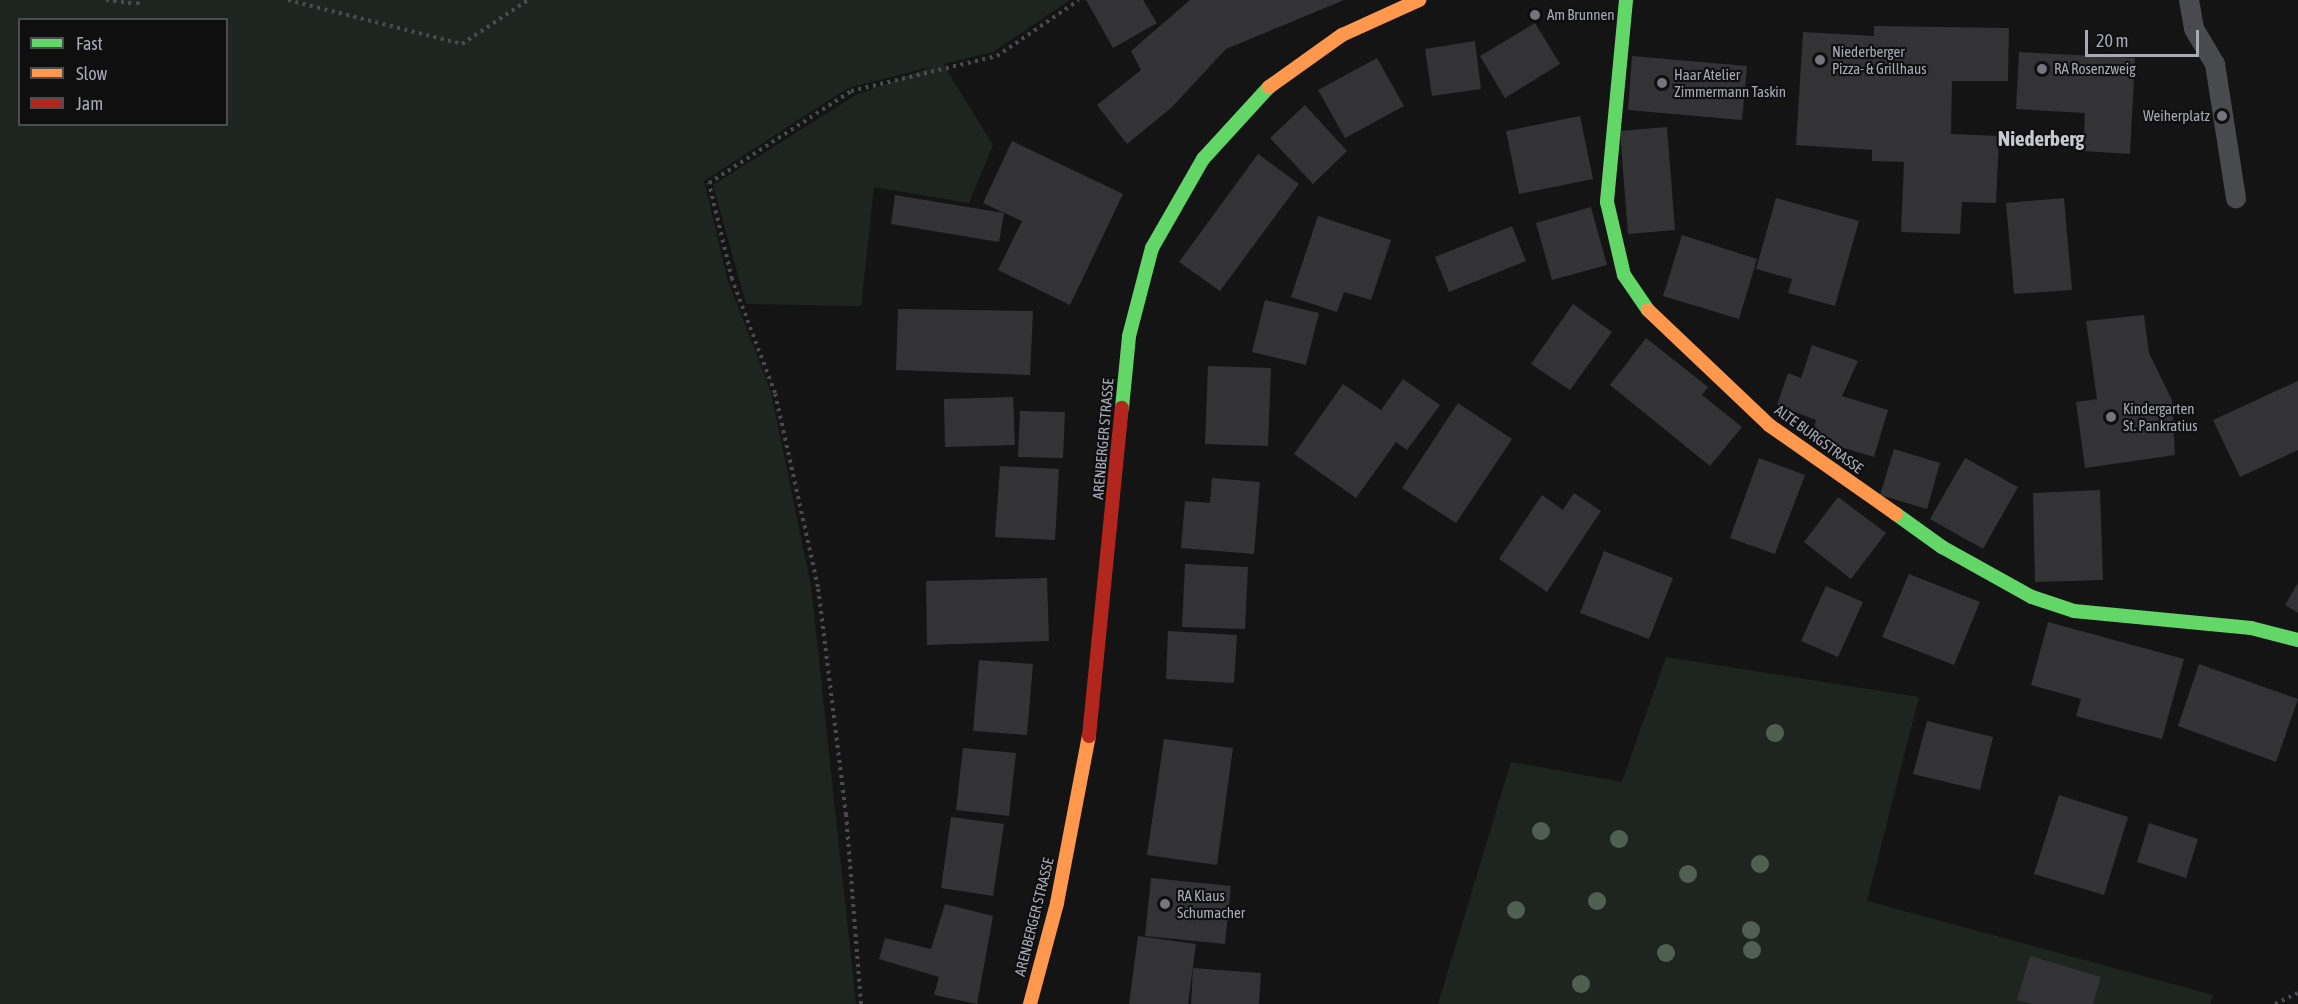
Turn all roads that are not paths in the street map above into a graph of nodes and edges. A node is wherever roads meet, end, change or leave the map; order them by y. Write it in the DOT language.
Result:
graph roads {
  1 [pos="1419,0"];
  2 [pos="1626,0"];
  3 [pos="2189,0"];
  4 [pos="2236,198"];
  5 [pos="2298,640"];
  6 [pos="1030,1004"];
  1 -- 6 [label="main road, ARENBERGER STRASSE"];
  2 -- 5 [label="main road, ALTE BURGSTRASSE"];
  3 -- 4 [label="lane"];
}
